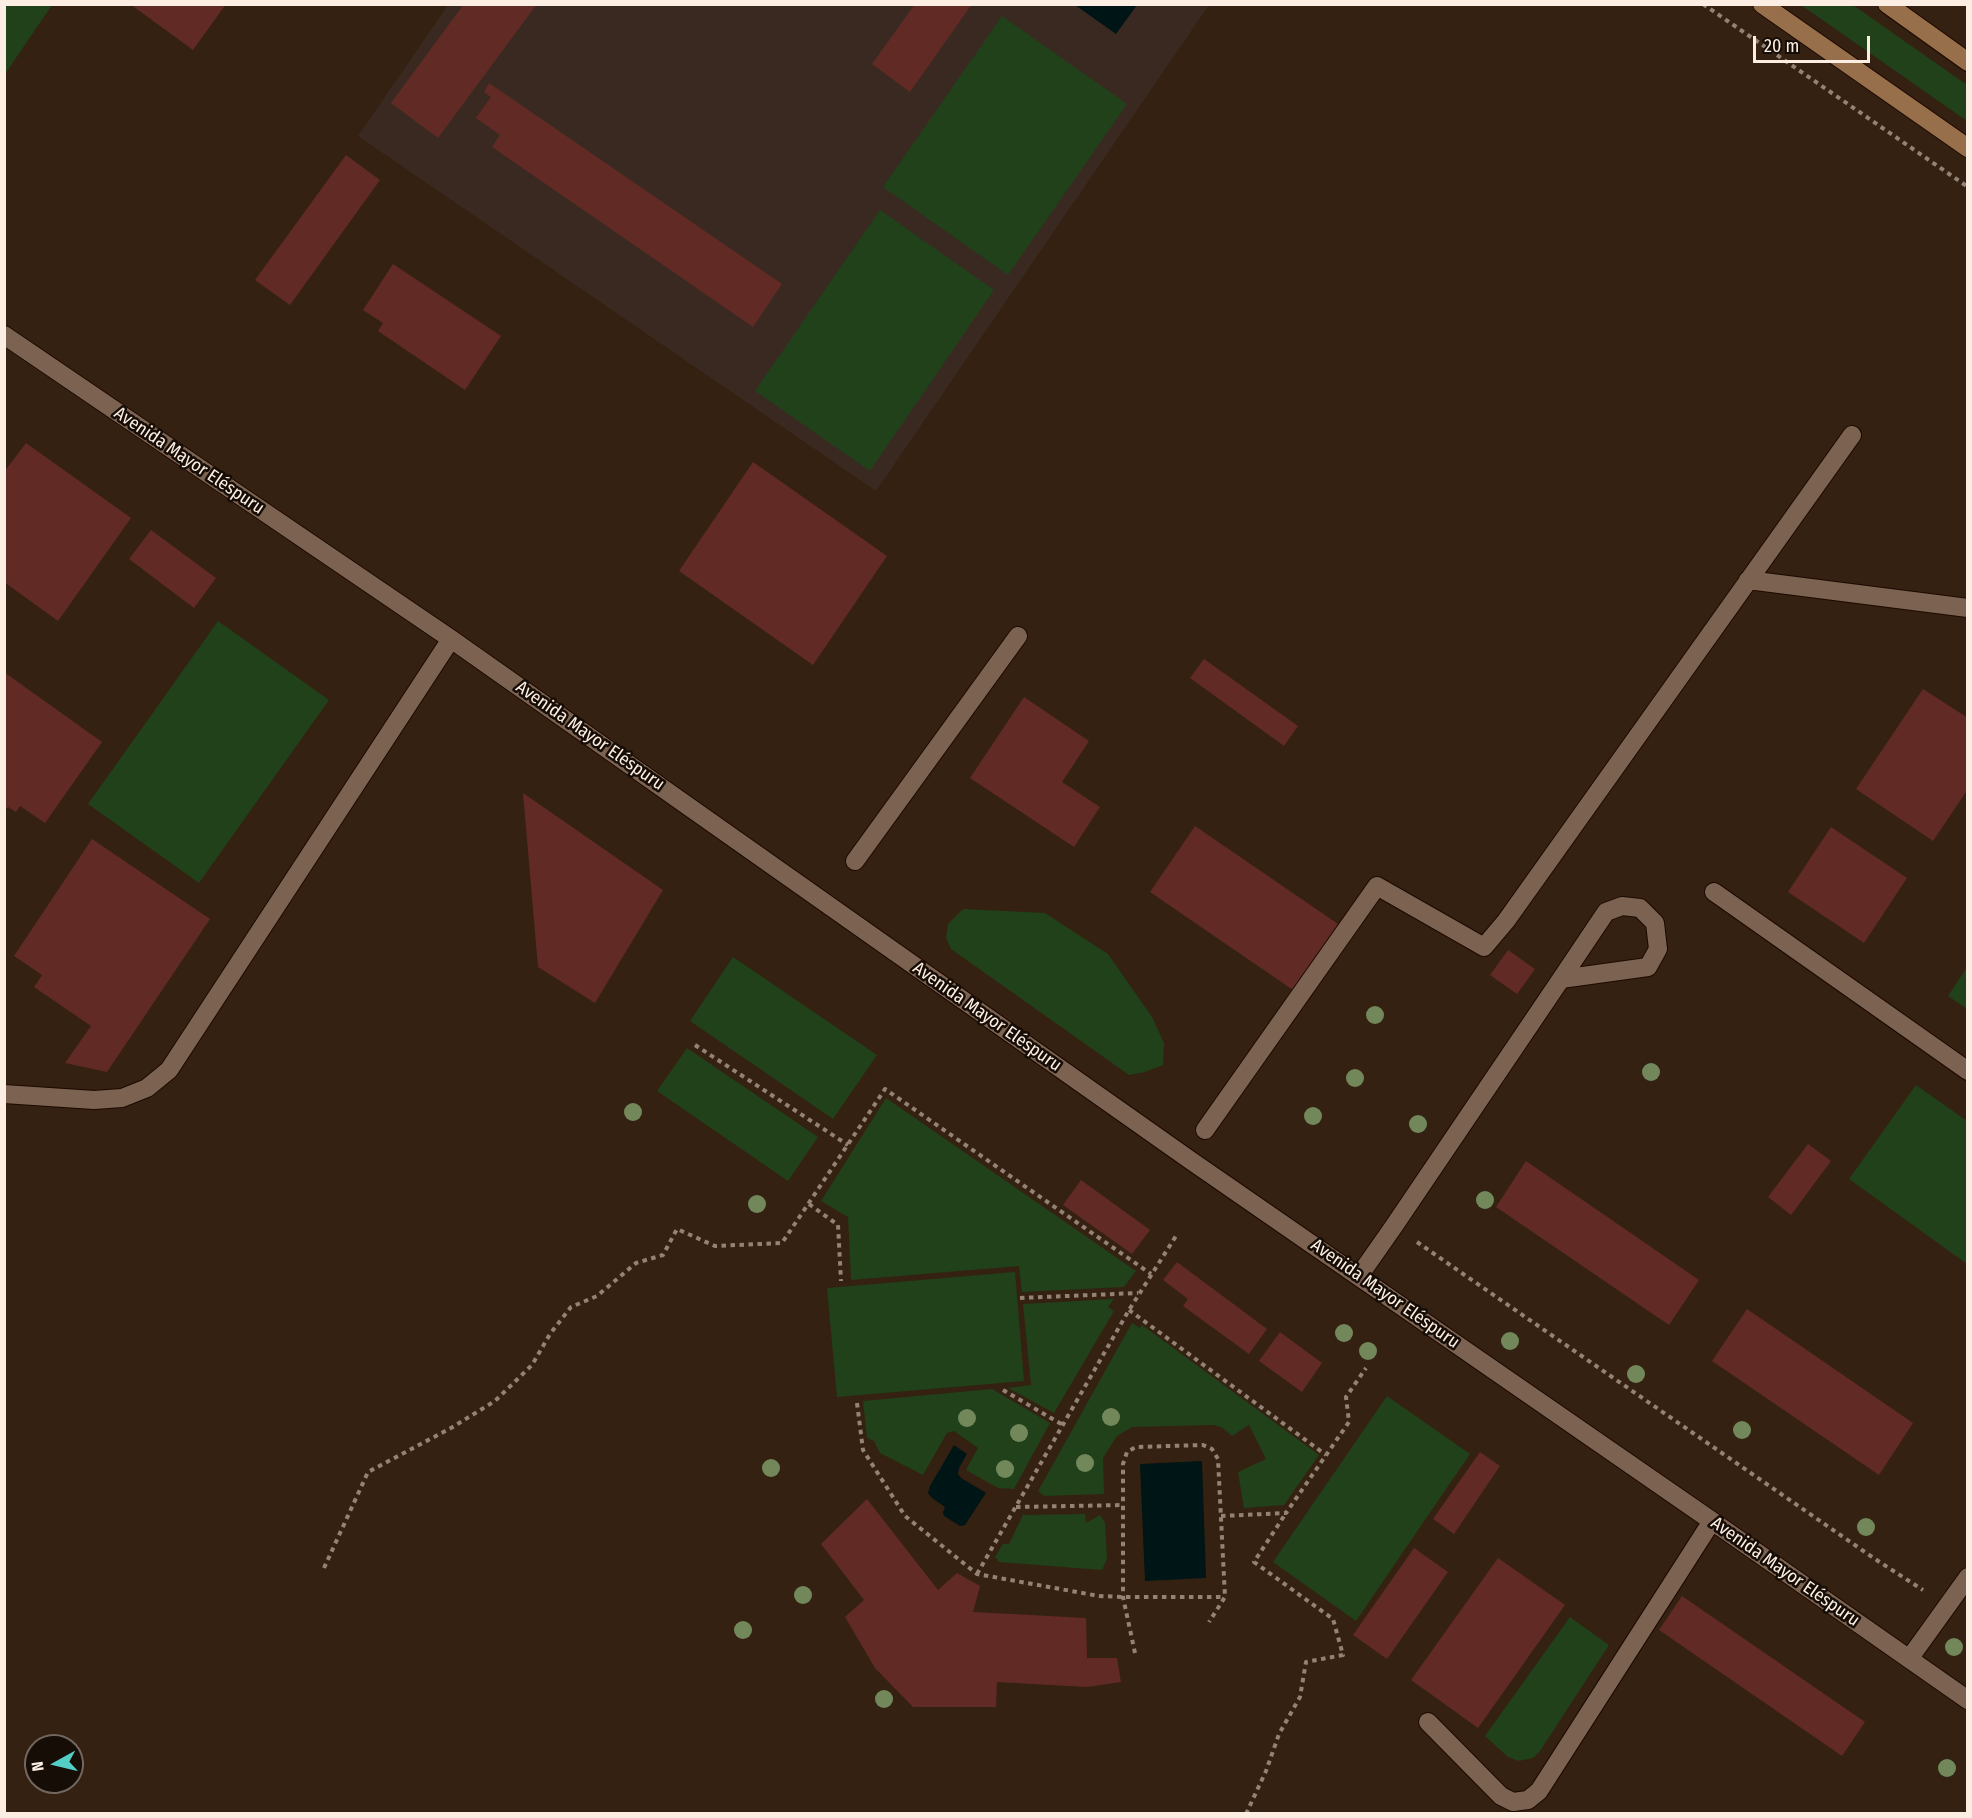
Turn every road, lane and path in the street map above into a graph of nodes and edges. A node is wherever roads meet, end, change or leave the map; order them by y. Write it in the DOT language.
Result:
graph roads {
  1 [pos="1703,4"];
  2 [pos="1762,4"];
  3 [pos="1887,4"];
  4 [pos="1968,62"];
  5 [pos="1968,148"];
  6 [pos="1968,187"];
  7 [pos="4,335"];
  8 [pos="1852,435"];
  9 [pos="1748,580"];
  10 [pos="1968,608"];
  11 [pos="1018,636"];
  12 [pos="451,639"];
  13 [pos="855,861"];
  14 [pos="1714,892"];
  15 [pos="1561,979"];
  16 [pos="695,1045"];
  17 [pos="1968,1071"];
  18 [pos="4,1094"];
  19 [pos="1206,1130"];
  20 [pos="848,1146"];
  21 [pos="809,1204"];
  22 [pos="1394,1226"];
  23 [pos="1176,1236"];
  24 [pos="1151,1274"];
  25 [pos="1359,1276"];
  26 [pos="841,1281"];
  27 [pos="1139,1293"];
  28 [pos="1020,1298"];
  29 [pos="1129,1310"];
  30 [pos="1366,1368"];
  31 [pos="1003,1390"];
  32 [pos="857,1403"];
  33 [pos="1063,1425"];
  34 [pos="1326,1455"];
  35 [pos="1123,1505"];
  36 [pos="1016,1507"];
  37 [pos="1286,1513"];
  38 [pos="1221,1516"];
  39 [pos="1712,1521"];
  40 [pos="324,1568"];
  41 [pos="978,1574"];
  42 [pos="1968,1577"];
  43 [pos="1225,1597"];
  44 [pos="1123,1598"];
  45 [pos="1946,1606"];
  46 [pos="1209,1622"];
  47 [pos="1136,1653"];
  48 [pos="1909,1659"];
  49 [pos="1968,1700"];
  50 [pos="1428,1722"];
  51 [pos="1246,1814"];
  1 -- 6 [label="path"];
  2 -- 5 [label="main road"];
  3 -- 4 [label="main road"];
  7 -- 12 [label="lane, Avenida Mayor Eléspuru"];
  8 -- 9 [label="lane"];
  9 -- 10 [label="lane"];
  9 -- 19 [label="lane"];
  11 -- 13 [label="lane"];
  12 -- 18 [label="lane"];
  12 -- 25 [label="lane, Avenida Mayor Eléspuru"];
  14 -- 17 [label="lane"];
  15 -- 15 [label="lane"];
  15 -- 22 [label="lane"];
  16 -- 20 [label="path"];
  20 -- 21 [label="path"];
  20 -- 24 [label="path"];
  21 -- 26 [label="path"];
  21 -- 40 [label="path"];
  22 -- 25 [label="lane"];
  22 -- 45 [label="path"];
  23 -- 24 [label="path"];
  24 -- 27 [label="path"];
  25 -- 39 [label="lane, Avenida Mayor Eléspuru"];
  27 -- 28 [label="path"];
  27 -- 29 [label="path"];
  29 -- 33 [label="path"];
  29 -- 34 [label="path"];
  30 -- 34 [label="path"];
  31 -- 33 [label="path"];
  32 -- 41 [label="path"];
  33 -- 36 [label="path"];
  34 -- 37 [label="path"];
  35 -- 36 [label="path"];
  35 -- 38 [label="path"];
  35 -- 44 [label="path"];
  36 -- 41 [label="path"];
  37 -- 38 [label="path"];
  37 -- 51 [label="path"];
  38 -- 43 [label="path"];
  39 -- 48 [label="lane, Avenida Mayor Eléspuru"];
  39 -- 50 [label="lane"];
  41 -- 44 [label="path"];
  42 -- 45 [label="lane"];
  43 -- 44 [label="path"];
  43 -- 46 [label="path"];
  44 -- 47 [label="path"];
  45 -- 48 [label="lane"];
  48 -- 49 [label="lane, Avenida Mayor Eléspuru"];
}
